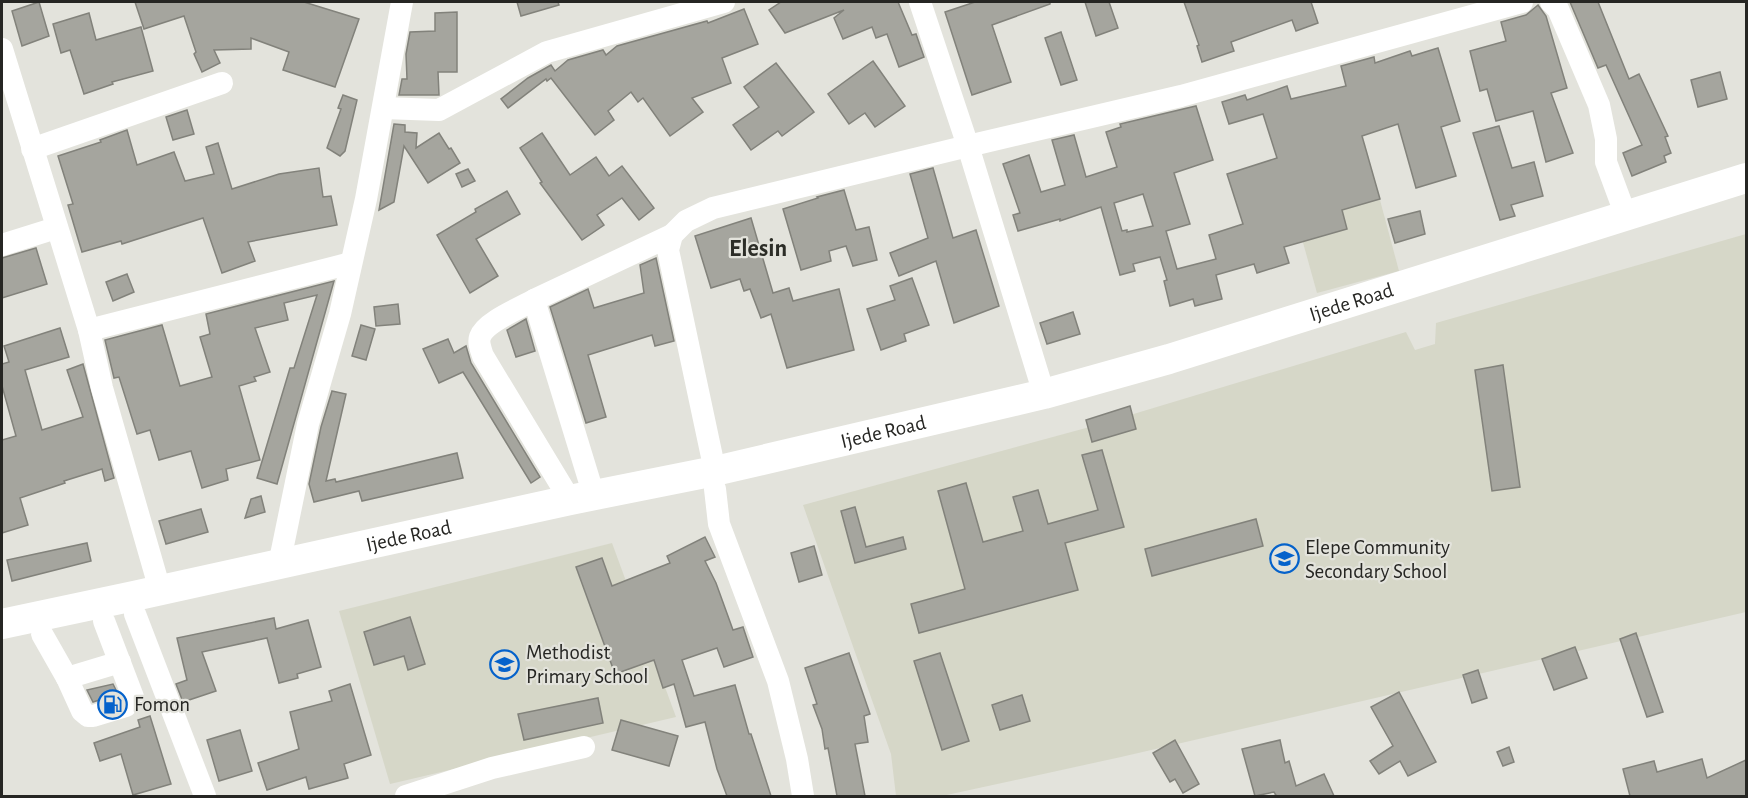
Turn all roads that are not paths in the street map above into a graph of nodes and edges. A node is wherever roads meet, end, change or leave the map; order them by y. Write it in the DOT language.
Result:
graph roads {
  1 [pos="402,2"];
  2 [pos="724,2"];
  3 [pos="920,2"];
  4 [pos="1522,2"];
  5 [pos="1551,2"];
  6 [pos="2,49"];
  7 [pos="222,83"];
  8 [pos="383,108"];
  9 [pos="968,146"];
  10 [pos="32,150"];
  11 [pos="1746,178"];
  12 [pos="1746,198"];
  13 [pos="1626,216"];
  14 [pos="56,228"];
  15 [pos="672,235"];
  16 [pos="2,245"];
  17 [pos="351,263"];
  18 [pos="534,300"];
  19 [pos="88,330"];
  20 [pos="1172,368"];
  21 [pos="1044,394"];
  22 [pos="715,480"];
  23 [pos="582,498"];
  24 [pos="279,565"];
  25 [pos="160,590"];
  26 [pos="135,614"];
  27 [pos="104,621"];
  28 [pos="2,624"];
  29 [pos="42,633"];
  30 [pos="2,642"];
  31 [pos="120,662"];
  32 [pos="67,678"];
  33 [pos="584,747"];
  34 [pos="206,796"];
  35 [pos="406,796"];
  36 [pos="803,796"];
  1 -- 8 [label="street"];
  2 -- 8 [label="street"];
  3 -- 9 [label="street"];
  4 -- 9 [label="street"];
  5 -- 13 [label="street"];
  6 -- 10 [label="street"];
  7 -- 10 [label="street"];
  8 -- 17 [label="street"];
  9 -- 15 [label="street"];
  9 -- 21 [label="street"];
  10 -- 14 [label="street"];
  11 -- 13 [label="main road, Ijede Road"];
  12 -- 20 [label="main road, Ijede Road"];
  13 -- 20 [label="main road, Ijede Road"];
  14 -- 16 [label="street"];
  14 -- 19 [label="street"];
  15 -- 18 [label="street"];
  15 -- 22 [label="street"];
  17 -- 19 [label="street"];
  17 -- 24 [label="street"];
  18 -- 23 [label="street"];
  18 -- 23 [label="street"];
  19 -- 25 [label="street"];
  20 -- 21 [label="main road, Ijede Road"];
  20 -- 22 [label="main road, Ijede Road"];
  21 -- 22 [label="main road, Ijede Road"];
  22 -- 23 [label="main road, Ijede Road"];
  22 -- 26 [label="main road, Ijede Road"];
  22 -- 36 [label="street"];
  23 -- 24 [label="main road, Ijede Road"];
  24 -- 25 [label="main road, Ijede Road"];
  25 -- 28 [label="main road, Ijede Road"];
  26 -- 27 [label="main road, Ijede Road"];
  26 -- 34 [label="street"];
  27 -- 29 [label="main road, Ijede Road"];
  27 -- 31 [label="street"];
  29 -- 30 [label="main road, Ijede Road"];
  29 -- 32 [label="street"];
  31 -- 32 [label="street"];
  31 -- 32 [label="street"];
  33 -- 35 [label="street"];
}
